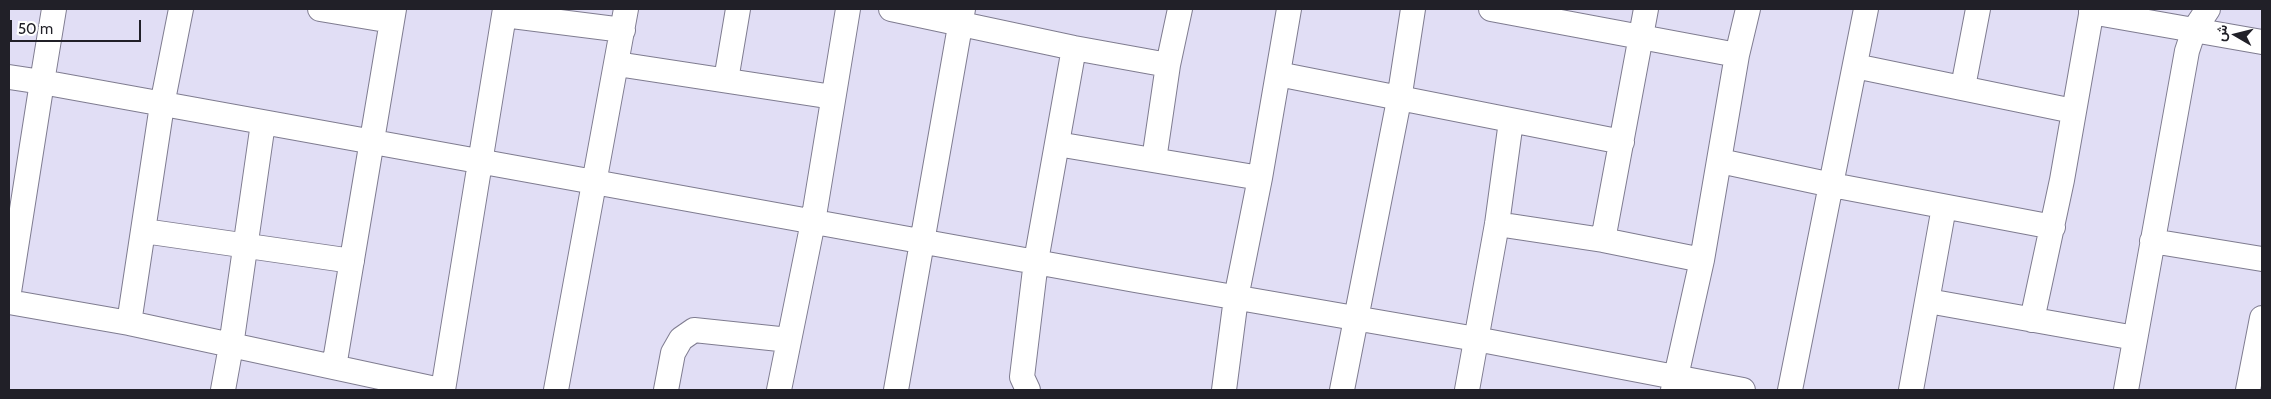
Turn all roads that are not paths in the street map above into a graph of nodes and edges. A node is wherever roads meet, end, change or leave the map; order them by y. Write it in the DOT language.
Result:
graph roads {
  1 [pos="54,9"];
  2 [pos="181,9"];
  3 [pos="320,9"];
  4 [pos="738,9"];
  5 [pos="848,9"];
  6 [pos="891,9"];
  7 [pos="1180,9"];
  8 [pos="1289,9"];
  9 [pos="1413,9"];
  10 [pos="1491,9"];
  11 [pos="1646,9"];
  12 [pos="1748,9"];
  13 [pos="1866,9"];
  14 [pos="1978,9"];
  15 [pos="2208,9"];
  16 [pos="2092,11"];
  17 [pos="505,12"];
  18 [pos="1527,12"];
  19 [pos="393,15"];
  20 [pos="962,16"];
  21 [pos="624,19"];
  22 [pos="2194,30"];
  23 [pos="1641,37"];
  24 [pos="2262,42"];
  25 [pos="1074,48"];
  26 [pos="1737,55"];
  27 [pos="617,64"];
  28 [pos="1168,65"];
  29 [pos="1855,66"];
  30 [pos="1278,74"];
  31 [pos="9,77"];
  32 [pos="726,80"];
  33 [pos="42,82"];
  34 [pos="1964,87"];
  35 [pos="833,97"];
  36 [pos="1399,100"];
  37 [pos="162,105"];
  38 [pos="2073,110"];
  39 [pos="1511,121"];
  40 [pos="263,123"];
  41 [pos="1622,142"];
  42 [pos="372,143"];
  43 [pos="1056,144"];
  44 [pos="1154,160"];
  45 [pos="1720,161"];
  46 [pos="481,162"];
  47 [pos="1260,178"];
  48 [pos="596,182"];
  49 [pos="1832,185"];
  50 [pos="1944,207"];
  51 [pos="813,222"];
  52 [pos="1497,224"];
  53 [pos="2053,227"];
  54 [pos="144,231"];
  55 [pos="1602,240"];
  56 [pos="2152,241"];
  57 [pos="923,242"];
  58 [pos="246,245"];
  59 [pos="2262,259"];
  60 [pos="1702,260"];
  61 [pos="352,261"];
  62 [pos="1036,261"];
  63 [pos="9,292"];
  64 [pos="1236,298"];
  65 [pos="1928,301"];
  66 [pos="9,302"];
  67 [pos="1358,318"];
  68 [pos="2262,318"];
  69 [pos="2032,320"];
  70 [pos="129,323"];
  71 [pos="2135,338"];
  72 [pos="1476,339"];
  73 [pos="789,340"];
  74 [pos="231,346"];
  75 [pos="334,367"];
  76 [pos="1674,383"];
  77 [pos="223,390"];
  78 [pos="442,390"];
  79 [pos="556,390"];
  80 [pos="666,390"];
  81 [pos="779,390"];
  82 [pos="896,390"];
  83 [pos="1028,390"];
  84 [pos="1224,390"];
  85 [pos="1342,390"];
  86 [pos="1467,390"];
  87 [pos="1743,390"];
  88 [pos="1790,390"];
  89 [pos="1911,390"];
  90 [pos="2126,390"];
  91 [pos="2248,390"];
  1 -- 33 [label="street"];
  2 -- 37 [label="street"];
  3 -- 19 [label="street"];
  4 -- 32 [label="street"];
  5 -- 35 [label="street"];
  6 -- 20 [label="street"];
  7 -- 28 [label="street"];
  8 -- 30 [label="street"];
  9 -- 36 [label="street"];
  10 -- 18 [label="street"];
  11 -- 23 [label="street"];
  12 -- 26 [label="street"];
  13 -- 29 [label="street"];
  14 -- 34 [label="street"];
  15 -- 22 [label="street"];
  16 -- 22 [label="street"];
  16 -- 38 [label="street"];
  17 -- 21 [label="street"];
  17 -- 46 [label="street"];
  18 -- 23 [label="street"];
  19 -- 42 [label="street"];
  20 -- 25 [label="street"];
  20 -- 57 [label="street"];
  21 -- 27 [label="street"];
  22 -- 24 [label="street"];
  22 -- 56 [label="street"];
  23 -- 26 [label="street"];
  23 -- 41 [label="street"];
  25 -- 28 [label="street"];
  25 -- 43 [label="street"];
  26 -- 45 [label="street"];
  27 -- 32 [label="street"];
  27 -- 48 [label="street"];
  28 -- 44 [label="street"];
  29 -- 34 [label="street"];
  29 -- 49 [label="street"];
  30 -- 36 [label="street"];
  30 -- 47 [label="street"];
  31 -- 33 [label="street"];
  32 -- 35 [label="street"];
  33 -- 37 [label="street"];
  33 -- 63 [label="street"];
  34 -- 38 [label="street"];
  35 -- 51 [label="street"];
  36 -- 39 [label="street"];
  36 -- 67 [label="street"];
  37 -- 40 [label="street"];
  37 -- 54 [label="street"];
  38 -- 53 [label="street"];
  39 -- 41 [label="street"];
  39 -- 52 [label="street"];
  40 -- 42 [label="street"];
  40 -- 58 [label="street"];
  41 -- 55 [label="street"];
  42 -- 46 [label="street"];
  42 -- 61 [label="street"];
  43 -- 44 [label="street"];
  43 -- 62 [label="street"];
  44 -- 47 [label="street"];
  45 -- 49 [label="street"];
  45 -- 60 [label="street"];
  46 -- 48 [label="street"];
  46 -- 78 [label="street"];
  47 -- 64 [label="street"];
  48 -- 51 [label="street"];
  48 -- 79 [label="street"];
  49 -- 50 [label="street"];
  49 -- 88 [label="street"];
  50 -- 53 [label="street"];
  50 -- 65 [label="street"];
  51 -- 57 [label="street"];
  51 -- 73 [label="street"];
  52 -- 55 [label="street"];
  52 -- 72 [label="street"];
  53 -- 69 [label="street"];
  54 -- 58 [label="street"];
  54 -- 70 [label="street"];
  55 -- 60 [label="street"];
  56 -- 59 [label="street"];
  56 -- 71 [label="street"];
  57 -- 62 [label="street"];
  57 -- 82 [label="street"];
  58 -- 61 [label="street"];
  58 -- 74 [label="street"];
  60 -- 76 [label="street"];
  61 -- 75 [label="street"];
  62 -- 64 [label="street"];
  62 -- 83 [label="street"];
  64 -- 67 [label="street"];
  64 -- 84 [label="street"];
  65 -- 69 [label="street"];
  65 -- 89 [label="street"];
  66 -- 70 [label="street"];
  67 -- 72 [label="street"];
  67 -- 85 [label="street"];
  68 -- 91 [label="street"];
  69 -- 71 [label="street"];
  70 -- 74 [label="street"];
  71 -- 90 [label="street"];
  72 -- 76 [label="street"];
  72 -- 86 [label="street"];
  73 -- 80 [label="street"];
  73 -- 81 [label="street"];
  74 -- 75 [label="street"];
  74 -- 77 [label="street"];
  75 -- 78 [label="street"];
  76 -- 87 [label="street"];
}
